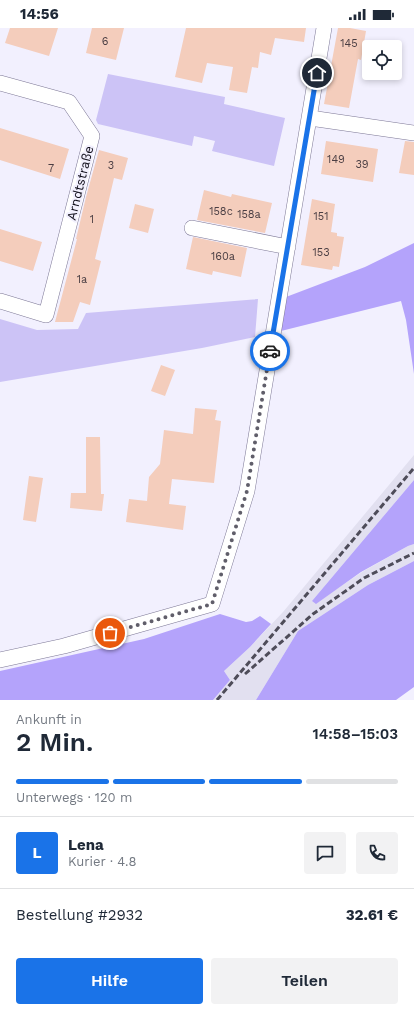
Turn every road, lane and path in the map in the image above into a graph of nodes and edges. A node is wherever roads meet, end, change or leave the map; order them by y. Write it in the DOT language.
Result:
graph roads {
  1 [pos="324,28"];
  2 [pos="0,83"];
  3 [pos="310,118"];
  4 [pos="414,134"];
  5 [pos="192,228"];
  6 [pos="288,247"];
  7 [pos="0,301"];
  8 [pos="0,660"];
  1 -- 3 [label="street"];
  2 -- 7 [label="street, Arndtstraße"];
  3 -- 4 [label="street"];
  3 -- 6 [label="street"];
  5 -- 6 [label="street"];
  6 -- 8 [label="street"];
}
